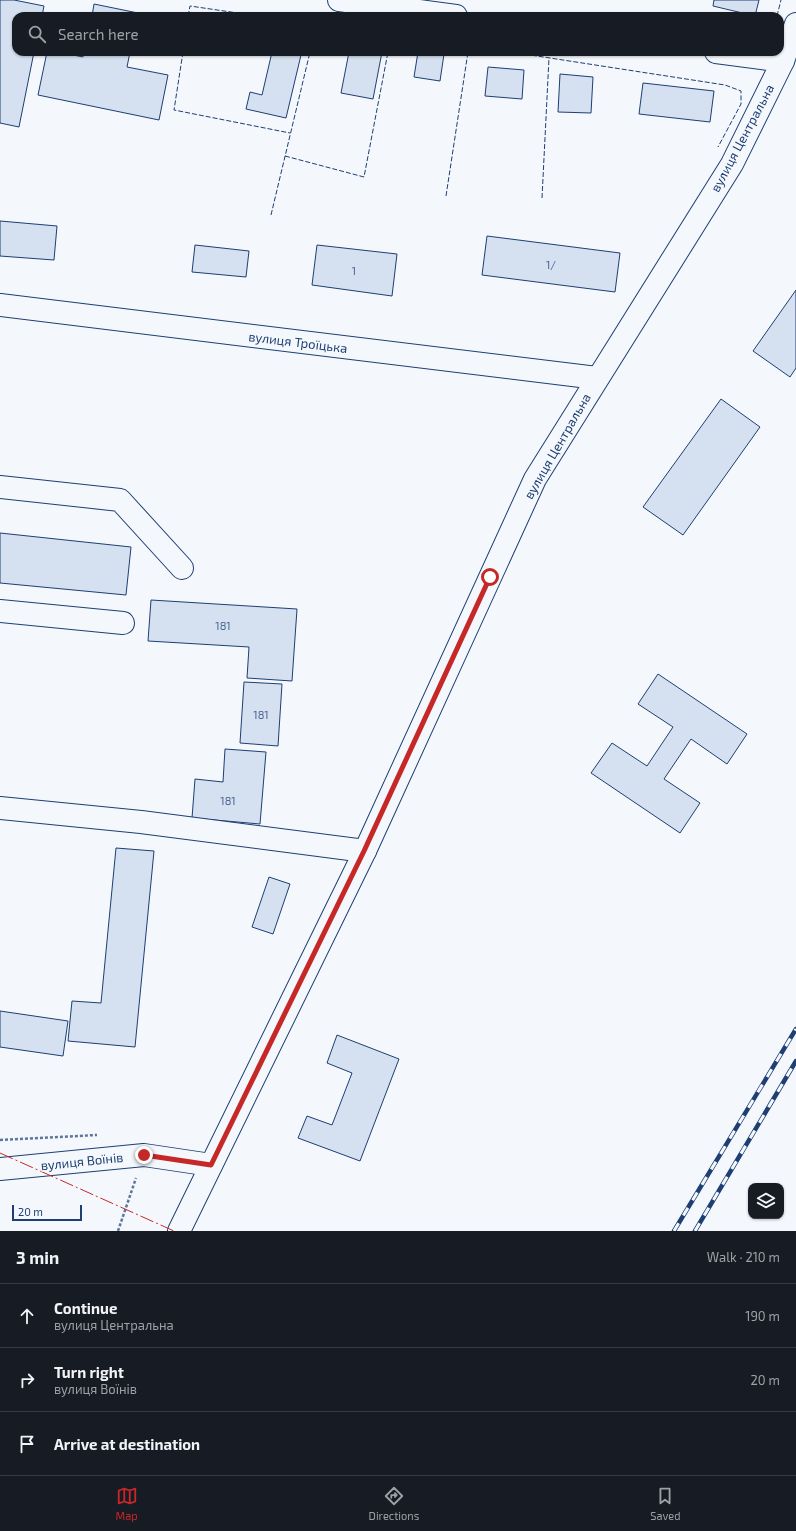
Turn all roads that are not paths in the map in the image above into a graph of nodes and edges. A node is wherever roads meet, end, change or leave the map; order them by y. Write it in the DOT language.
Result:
graph roads {
  1 [pos="339,0"];
  2 [pos="371,2"];
  3 [pos="432,12"];
  4 [pos="796,24"];
  5 [pos="746,56"];
  6 [pos="783,61"];
  7 [pos="0,305"];
  8 [pos="597,378"];
  9 [pos="0,488"];
  10 [pos="182,568"];
  11 [pos="0,611"];
  12 [pos="123,623"];
  13 [pos="0,808"];
  14 [pos="364,851"];
  15 [pos="211,1165"];
  16 [pos="0,1169"];
  17 [pos="179,1231"];
  1 -- 2 [label="main road"];
  2 -- 3 [label="main road"];
  4 -- 6 [label="main road, вулиця Центральна"];
  5 -- 6 [label="main road"];
  6 -- 8 [label="main road, вулиця Центральна"];
  7 -- 8 [label="main road, вулиця Троїцька"];
  8 -- 14 [label="main road, вулиця Центральна"];
  9 -- 10 [label="main road"];
  11 -- 12 [label="main road"];
  13 -- 14 [label="main road"];
  14 -- 15 [label="main road, вулиця Центральна"];
  15 -- 16 [label="main road, вулиця Воїнів"];
  15 -- 17 [label="main road, вулиця Центральна"];
}
